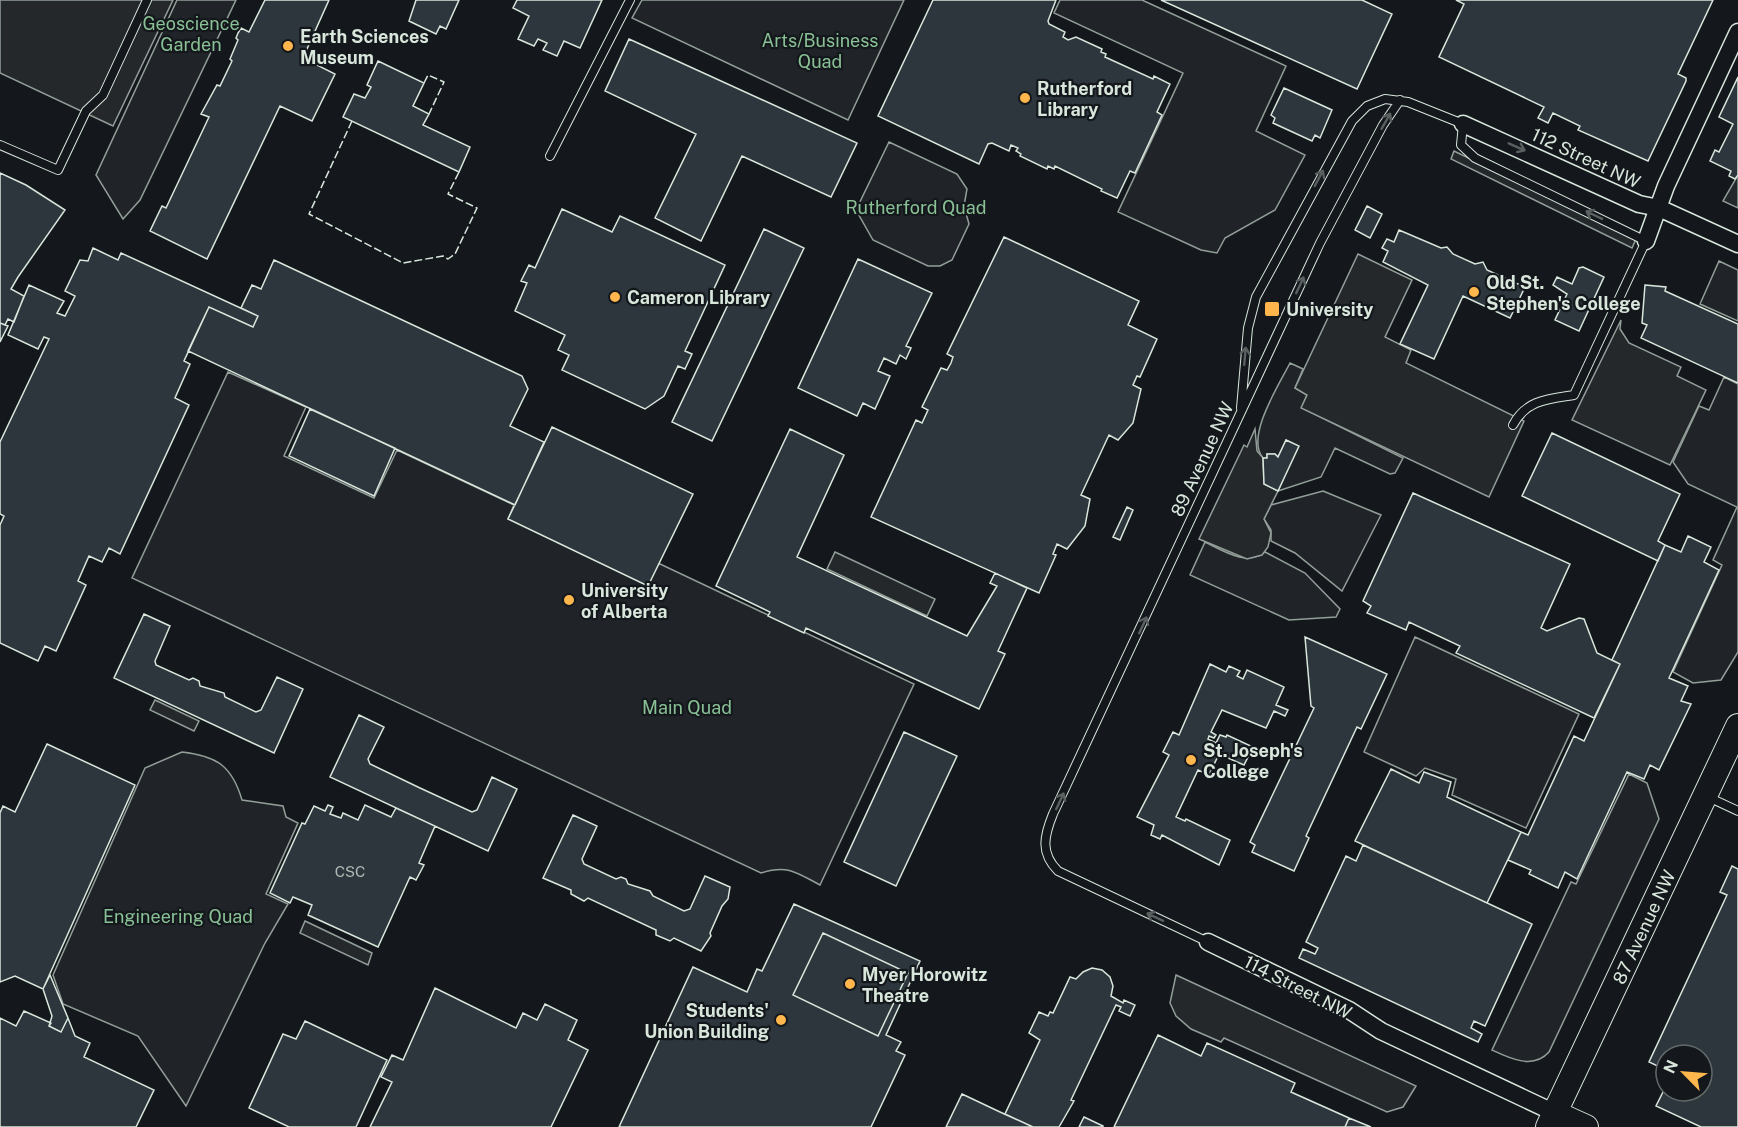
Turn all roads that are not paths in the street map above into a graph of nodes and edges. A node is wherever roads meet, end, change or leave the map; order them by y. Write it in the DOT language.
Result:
graph roads {
  1 [pos="147,0"];
  2 [pos="630,0"];
  3 [pos="1738,32"];
  4 [pos="1400,100"];
  5 [pos="1463,124"];
  6 [pos="0,145"];
  7 [pos="550,156"];
  8 [pos="1659,208"];
  9 [pos="1646,241"];
  10 [pos="1738,244"];
  11 [pos="1240,414"];
  12 [pos="1513,425"];
  13 [pos="1738,726"];
  14 [pos="1706,795"];
  15 [pos="1738,811"];
  16 [pos="1047,856"];
  17 [pos="1208,942"];
  18 [pos="1552,1120"];
  19 [pos="1586,1127"];
  1 -- 6 [label="lane"];
  2 -- 7 [label="lane"];
  3 -- 8 [label="street"];
  4 -- 5 [label="lane, 112 Street NW"];
  11 -- 4 [label="lane, 89 Avenue NW, one-way"];
  11 -- 4 [label="lane, one-way"];
  5 -- 8 [label="street, 112 Street NW, one-way"];
  9 -- 5 [label="lane, one-way"];
  8 -- 9 [label="street"];
  8 -- 10 [label="street, 112 Street NW"];
  9 -- 12 [label="lane"];
  16 -- 11 [label="lane, 89 Avenue NW, one-way"];
  13 -- 14 [label="main road, 87 Avenue NW"];
  14 -- 15 [label="lane"];
  14 -- 18 [label="main road, 87 Avenue NW"];
  17 -- 16 [label="lane, 114 Street NW, one-way"];
  17 -- 18 [label="street, 114 Street NW"];
  18 -- 19 [label="main road, 114 Street NW"];
}
